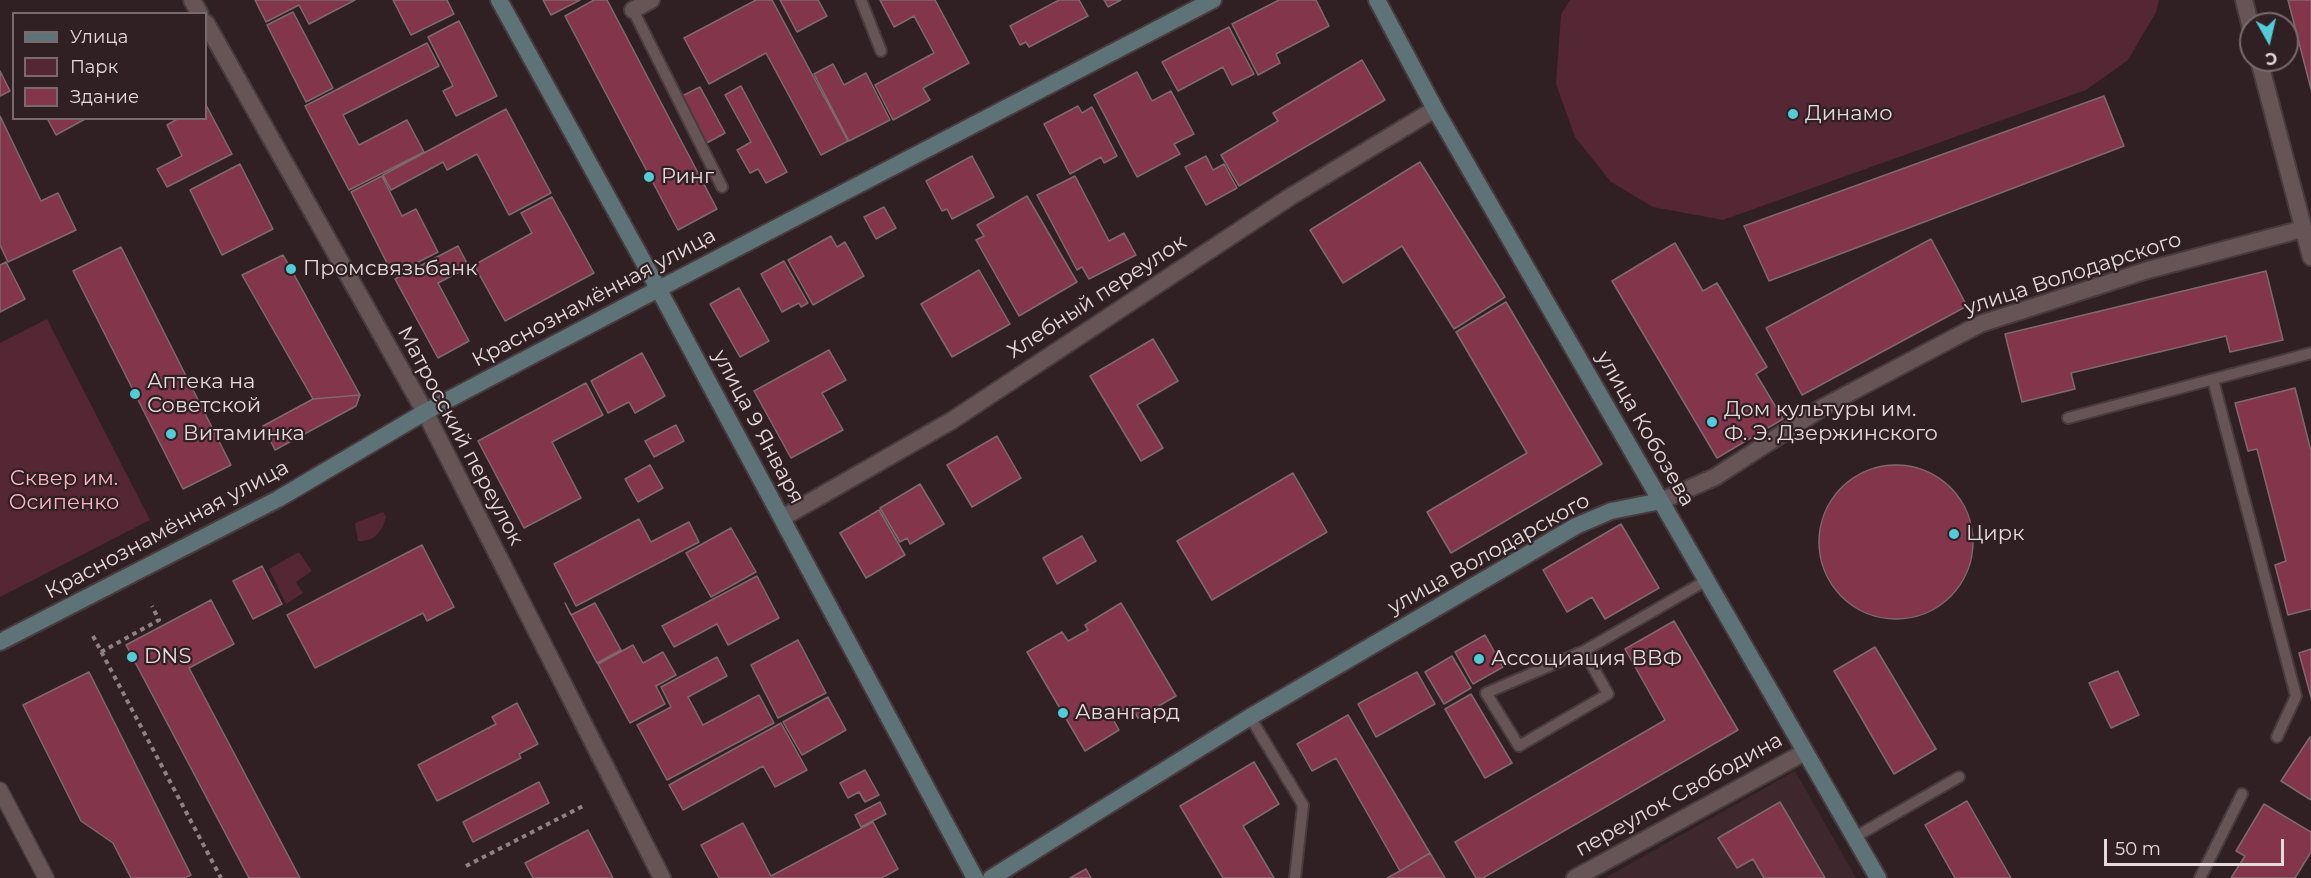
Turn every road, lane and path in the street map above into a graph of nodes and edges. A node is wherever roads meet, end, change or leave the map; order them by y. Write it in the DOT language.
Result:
graph roads {
  1 [pos="499,0"];
  2 [pos="651,0"];
  3 [pos="861,0"];
  4 [pos="1213,0"];
  5 [pos="1377,0"];
  6 [pos="633,10"];
  7 [pos="207,25"];
  8 [pos="881,51"];
  9 [pos="2262,72"];
  10 [pos="1435,109"];
  11 [pos="722,187"];
  12 [pos="2303,229"];
  13 [pos="2311,257"];
  14 [pos="659,290"];
  15 [pos="2311,353"];
  16 [pos="2213,380"];
  17 [pos="425,412"];
  18 [pos="2067,418"];
  19 [pos="1661,501"];
  20 [pos="782,518"];
  21 [pos="1707,580"];
  22 [pos="152,606"];
  23 [pos="93,636"];
  24 [pos="0,642"];
  25 [pos="101,651"];
  26 [pos="1584,651"];
  27 [pos="1250,717"];
  28 [pos="2277,737"];
  29 [pos="1805,752"];
  30 [pos="1959,777"];
  31 [pos="0,790"];
  32 [pos="2242,794"];
  33 [pos="585,805"];
  34 [pos="1855,837"];
  35 [pos="466,866"];
  36 [pos="46,878"];
  37 [pos="222,878"];
  38 [pos="662,878"];
  39 [pos="975,878"];
  40 [pos="991,878"];
  41 [pos="1295,878"];
  42 [pos="1575,878"];
  43 [pos="1878,878"];
  44 [pos="2200,878"];
  1 -- 14 [label="main road, улица 9 Января"];
  2 -- 6 [label="street"];
  3 -- 8 [label="lane"];
  4 -- 14 [label="main road, Краснознамённая улица"];
  5 -- 10 [label="main road, улица Кобозева"];
  6 -- 11 [label="lane"];
  7 -- 17 [label="street, Матросский переулок"];
  9 -- 12 [label="street"];
  10 -- 19 [label="main road, улица Кобозева"];
  10 -- 20 [label="street, Хлебный переулок"];
  12 -- 13 [label="street"];
  12 -- 19 [label="street, улица Володарского"];
  14 -- 17 [label="main road, Краснознамённая улица"];
  14 -- 20 [label="main road, улица 9 Января"];
  15 -- 16 [label="lane"];
  16 -- 18 [label="lane"];
  16 -- 28 [label="lane"];
  17 -- 24 [label="main road, Краснознамённая улица"];
  17 -- 38 [label="street, Матросский переулок"];
  19 -- 21 [label="main road, улица Кобозева"];
  19 -- 27 [label="main road, улица Володарского"];
  20 -- 39 [label="main road, улица 9 Января"];
  21 -- 26 [label="lane"];
  21 -- 29 [label="main road, улица Кобозева"];
  22 -- 25 [label="path"];
  23 -- 25 [label="path"];
  25 -- 37 [label="path"];
  26 -- 26 [label="lane"];
  27 -- 40 [label="main road, улица Володарского"];
  27 -- 41 [label="lane"];
  29 -- 34 [label="main road, улица Кобозева"];
  29 -- 42 [label="street, переулок Свободина"];
  30 -- 34 [label="lane"];
  31 -- 36 [label="street"];
  32 -- 44 [label="lane"];
  33 -- 35 [label="path"];
  34 -- 43 [label="main road, улица Кобозева"];
}
